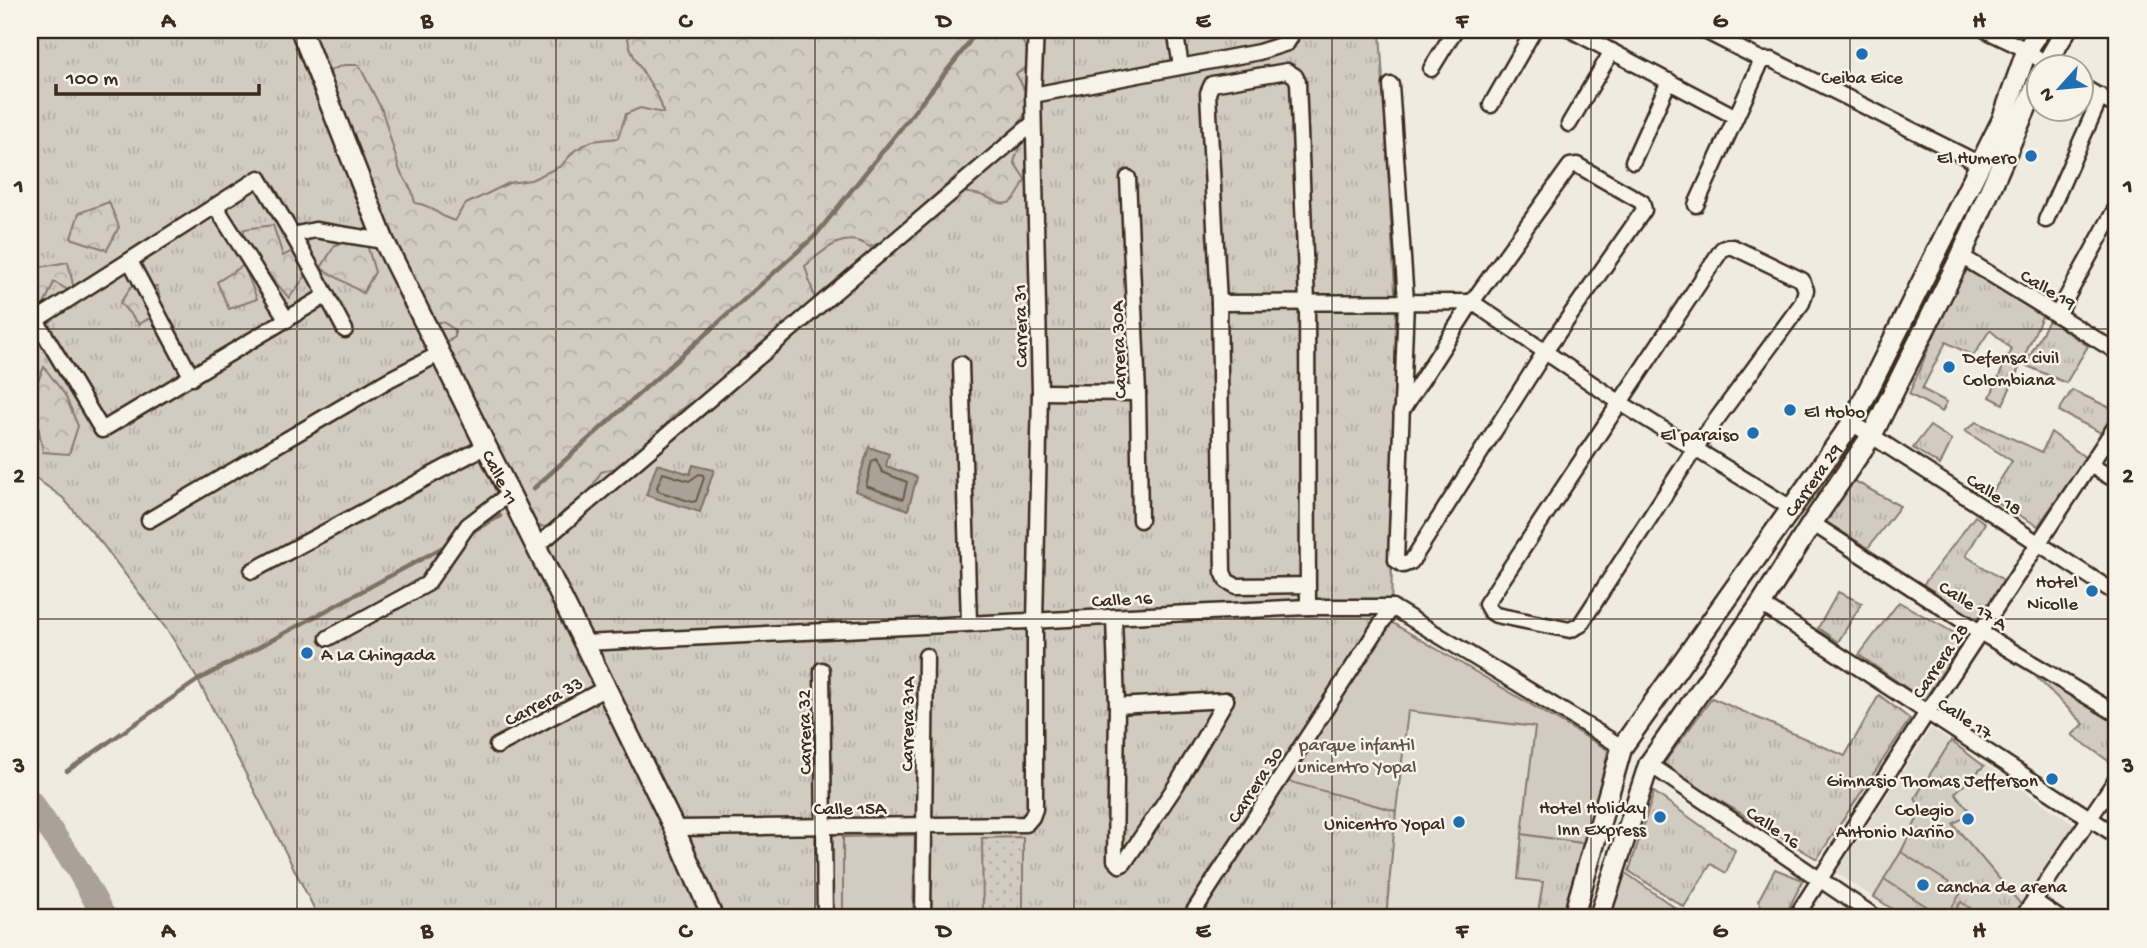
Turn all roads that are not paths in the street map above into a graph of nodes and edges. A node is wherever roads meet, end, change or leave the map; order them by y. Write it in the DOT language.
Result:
graph roads {
  1 [pos="301,30"];
  2 [pos="1036,30"];
  3 [pos="1175,30"];
  4 [pos="1290,30"];
  5 [pos="1455,30"];
  6 [pos="1534,30"];
  7 [pos="1571,30"];
  8 [pos="1703,30"];
  9 [pos="1985,30"];
  10 [pos="2039,30"];
  11 [pos="2066,30"];
  12 [pos="2027,50"];
  13 [pos="1612,51"];
  14 [pos="2054,52"];
  15 [pos="1762,60"];
  16 [pos="1181,66"];
  17 [pos="1430,69"];
  18 [pos="1669,81"];
  19 [pos="1391,85"];
  20 [pos="2094,92"];
  21 [pos="1032,95"];
  22 [pos="2101,96"];
  23 [pos="1491,106"];
  24 [pos="2117,107"];
  25 [pos="2024,115"];
  26 [pos="1736,117"];
  27 [pos="1033,124"];
  28 [pos="1569,124"];
  29 [pos="1633,160"];
  30 [pos="1980,164"];
  31 [pos="1128,178"];
  32 [pos="1696,205"];
  33 [pos="2117,206"];
  34 [pos="216,207"];
  35 [pos="2046,220"];
  36 [pos="293,235"];
  37 [pos="384,241"];
  38 [pos="1961,256"];
  39 [pos="130,261"];
  40 [pos="327,295"];
  41 [pos="1406,301"];
  42 [pos="1307,302"];
  43 [pos="1472,302"];
  44 [pos="1219,303"];
  45 [pos="2057,315"];
  46 [pos="287,320"];
  47 [pos="345,330"];
  48 [pos="1546,350"];
  49 [pos="2117,352"];
  50 [pos="439,354"];
  51 [pos="961,365"];
  52 [pos="192,378"];
  53 [pos="1040,392"];
  54 [pos="1138,393"];
  55 [pos="1619,401"];
  56 [pos="1401,412"];
  57 [pos="1852,423"];
  58 [pos="2117,424"];
  59 [pos="1872,435"];
  60 [pos="485,446"];
  61 [pos="1694,450"];
  62 [pos="2090,465"];
  63 [pos="2117,481"];
  64 [pos="509,494"];
  65 [pos="1791,508"];
  66 [pos="149,520"];
  67 [pos="1140,520"];
  68 [pos="1812,523"];
  69 [pos="2038,544"];
  70 [pos="536,547"];
  71 [pos="252,571"];
  72 [pos="1308,586"];
  73 [pos="2117,594"];
  74 [pos="1760,604"];
  75 [pos="1308,607"];
  76 [pos="1392,607"];
  77 [pos="1114,618"];
  78 [pos="969,622"];
  79 [pos="1035,622"];
  80 [pos="1980,632"];
  81 [pos="328,638"];
  82 [pos="584,643"];
  83 [pos="926,656"];
  84 [pos="822,670"];
  85 [pos="606,688"];
  86 [pos="1117,706"];
  87 [pos="1926,714"];
  88 [pos="2117,714"];
  89 [pos="497,746"];
  90 [pos="1622,747"];
  91 [pos="1649,764"];
  92 [pos="2117,778"];
  93 [pos="2089,819"];
  94 [pos="1026,824"];
  95 [pos="823,826"];
  96 [pos="925,826"];
  97 [pos="674,828"];
  98 [pos="2117,836"];
  99 [pos="1820,881"];
  100 [pos="2034,901"];
  101 [pos="1195,914"];
  102 [pos="713,918"];
  103 [pos="824,918"];
  104 [pos="923,918"];
  105 [pos="1573,918"];
  106 [pos="1600,918"];
  107 [pos="1795,918"];
  108 [pos="1877,918"];
  109 [pos="2022,918"];
  110 [pos="2059,918"];
  1 -- 37 [label="main road, Calle 11"];
  2 -- 21 [label="street, Carrera 31"];
  3 -- 16 [label="street"];
  4 -- 16 [label="street"];
  5 -- 17 [label="street"];
  6 -- 23 [label="street"];
  7 -- 13 [label="street"];
  8 -- 15 [label="street"];
  9 -- 12 [label="street"];
  10 -- 12 [label="main road, Carrera 29"];
  11 -- 14 [label="main road, Carrera 29"];
  12 -- 30 [label="main road, Carrera 29"];
  13 -- 18 [label="street"];
  13 -- 28 [label="street"];
  15 -- 26 [label="street"];
  15 -- 30 [label="street"];
  16 -- 21 [label="street"];
  18 -- 26 [label="street"];
  18 -- 29 [label="street"];
  19 -- 41 [label="street"];
  20 -- 22 [label="street"];
  21 -- 27 [label="street, Carrera 31"];
  22 -- 24 [label="street"];
  22 -- 35 [label="street"];
  25 -- 38 [label="main road, Carrera 29"];
  26 -- 32 [label="street"];
  27 -- 53 [label="street, Carrera 31"];
  27 -- 70 [label="street"];
  30 -- 57 [label="main road, Carrera 29"];
  31 -- 54 [label="street, Carrera 30A"];
  33 -- 45 [label="street"];
  34 -- 36 [label="street"];
  34 -- 39 [label="street"];
  34 -- 46 [label="street"];
  36 -- 37 [label="street"];
  36 -- 40 [label="street"];
  37 -- 50 [label="main road, Calle 11"];
  38 -- 45 [label="street, Calle 19"];
  38 -- 59 [label="main road, Carrera 29"];
  39 -- 52 [label="street"];
  39 -- 52 [label="street"];
  40 -- 46 [label="street"];
  40 -- 47 [label="street"];
  41 -- 42 [label="street"];
  41 -- 43 [label="street"];
  41 -- 56 [label="street"];
  42 -- 44 [label="street"];
  42 -- 44 [label="street"];
  42 -- 72 [label="street"];
  43 -- 48 [label="street"];
  43 -- 48 [label="street"];
  43 -- 56 [label="street"];
  44 -- 72 [label="street"];
  45 -- 49 [label="street, Calle 19"];
  46 -- 52 [label="street"];
  48 -- 55 [label="street"];
  48 -- 56 [label="street"];
  50 -- 60 [label="main road, Calle 11"];
  50 -- 66 [label="street"];
  51 -- 78 [label="street"];
  53 -- 54 [label="street"];
  53 -- 79 [label="street, Carrera 31"];
  54 -- 67 [label="street, Carrera 30A"];
  55 -- 61 [label="street"];
  55 -- 61 [label="street"];
  55 -- 61 [label="street"];
  57 -- 59 [label="street, Calle 18"];
  57 -- 65 [label="main road, Carrera 29"];
  58 -- 62 [label="street, Carrera 28"];
  59 -- 68 [label="main road, Carrera 29"];
  59 -- 69 [label="street, Calle 18"];
  60 -- 64 [label="main road, Calle 11"];
  60 -- 71 [label="street"];
  61 -- 65 [label="street"];
  62 -- 63 [label="street"];
  62 -- 69 [label="street, Carrera 28"];
  64 -- 70 [label="main road, Calle 11"];
  64 -- 81 [label="street"];
  65 -- 90 [label="main road, Carrera 29"];
  68 -- 74 [label="main road, Carrera 29"];
  68 -- 80 [label="street, Calle 17 A"];
  69 -- 73 [label="street, Calle 18"];
  69 -- 80 [label="street, Carrera 28"];
  70 -- 82 [label="main road, Calle 11"];
  72 -- 75 [label="street"];
  74 -- 87 [label="street, Calle 17"];
  74 -- 91 [label="main road, Carrera 29"];
  75 -- 76 [label="street, Calle 16"];
  75 -- 77 [label="street, Calle 16"];
  76 -- 90 [label="street"];
  76 -- 101 [label="street, Carrera 30"];
  77 -- 79 [label="street, Calle 16"];
  77 -- 86 [label="street"];
  78 -- 79 [label="street, Calle 16"];
  78 -- 82 [label="street, Calle 16"];
  79 -- 94 [label="street, Carrera 31"];
  80 -- 87 [label="street, Carrera 28"];
  80 -- 88 [label="street, Calle 17 A"];
  82 -- 85 [label="main road, Calle 11"];
  83 -- 96 [label="street, Carrera 31A"];
  84 -- 95 [label="street, Carrera 32"];
  85 -- 89 [label="street, Carrera 33"];
  85 -- 97 [label="main road, Calle 11"];
  86 -- 86 [label="street"];
  87 -- 93 [label="street, Calle 17"];
  87 -- 99 [label="street, Carrera 28"];
  90 -- 105 [label="main road, Carrera 29"];
  91 -- 99 [label="street, Calle 16"];
  91 -- 106 [label="main road, Carrera 29"];
  92 -- 93 [label="street"];
  93 -- 98 [label="street, Calle 17"];
  93 -- 100 [label="street"];
  94 -- 96 [label="street, Calle 15A"];
  95 -- 96 [label="street, Calle 15A"];
  95 -- 97 [label="street, Calle 15A"];
  95 -- 103 [label="street, Carrera 32"];
  96 -- 104 [label="street, Carrera 31A"];
  97 -- 102 [label="main road, Calle 11"];
  99 -- 107 [label="street, Carrera 28"];
  99 -- 108 [label="street, Calle 16"];
  100 -- 109 [label="street"];
  100 -- 110 [label="street"];
}
